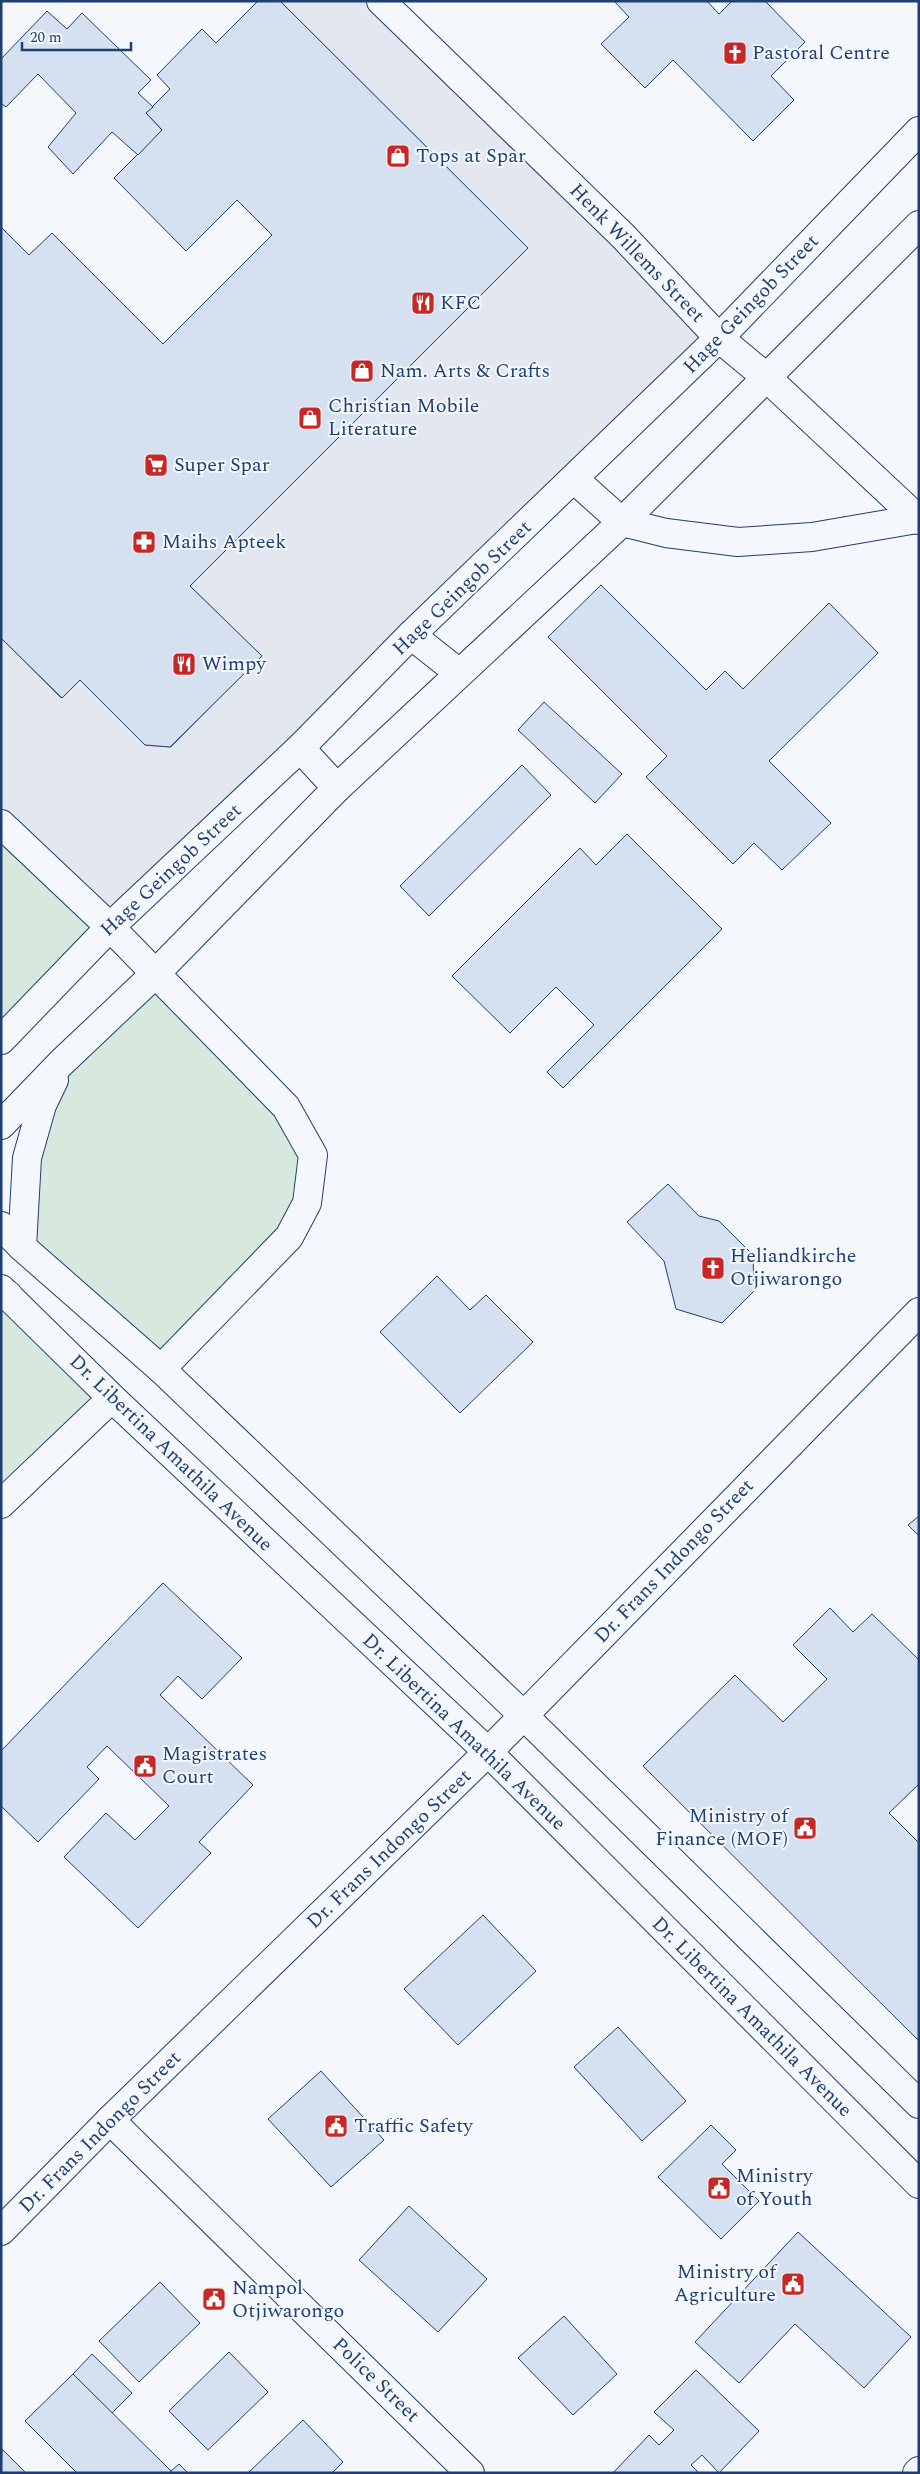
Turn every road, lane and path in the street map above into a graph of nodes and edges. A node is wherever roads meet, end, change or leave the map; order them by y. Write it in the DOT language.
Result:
graph roads {
  1 [pos="381,1"];
  2 [pos="919,131"];
  3 [pos="919,225"];
  4 [pos="719,338"];
  5 [pos="768,378"];
  6 [pos="575,480"];
  7 [pos="918,520"];
  8 [pos="622,522"];
  9 [pos="411,635"];
  10 [pos="459,673"];
  11 [pos="300,748"];
  12 [pos="337,788"];
  13 [pos="1,824"];
  14 [pos="110,927"];
  15 [pos="155,974"];
  16 [pos="1,1040"];
  17 [pos="62,1062"];
  18 [pos="1,1125"];
  19 [pos="1,1226"];
  20 [pos="22,1247"];
  21 [pos="3,1293"];
  22 [pos="919,1312"];
  23 [pos="161,1369"];
  24 [pos="112,1398"];
  25 [pos="1,1504"];
  26 [pos="523,1716"];
  27 [pos="488,1752"];
  28 [pos="919,2104"];
  29 [pos="110,2120"];
  30 [pos="919,2184"];
  31 [pos="1,2231"];
  32 [pos="470,2473"];
  1 -- 4 [label="main road, Henk Willems Street"];
  2 -- 4 [label="main road, Hage Geingob Street"];
  3 -- 5 [label="main road"];
  4 -- 5 [label="main road, Henk Willems Street"];
  4 -- 6 [label="main road, Hage Geingob Street"];
  5 -- 7 [label="main road, Henk Willems Street"];
  5 -- 8 [label="main road"];
  6 -- 8 [label="main road"];
  6 -- 9 [label="main road, Hage Geingob Street"];
  7 -- 8 [label="main road"];
  8 -- 10 [label="main road"];
  9 -- 10 [label="main road"];
  9 -- 11 [label="main road, Hage Geingob Street"];
  10 -- 12 [label="main road"];
  11 -- 12 [label="main road"];
  11 -- 14 [label="main road, Hage Geingob Street"];
  12 -- 15 [label="main road"];
  13 -- 14 [label="main road"];
  14 -- 15 [label="main road"];
  14 -- 16 [label="main road, Hage Geingob Street"];
  15 -- 17 [label="main road"];
  15 -- 23 [label="main road"];
  17 -- 18 [label="main road"];
  17 -- 20 [label="main road"];
  19 -- 20 [label="main road"];
  20 -- 23 [label="main road"];
  21 -- 24 [label="main road, Dr. Libertina Amathila Avenue"];
  22 -- 26 [label="main road, Dr. Frans Indongo Street"];
  23 -- 26 [label="main road"];
  24 -- 25 [label="main road"];
  24 -- 27 [label="main road, Dr. Libertina Amathila Avenue"];
  26 -- 27 [label="main road, Dr. Frans Indongo Street"];
  26 -- 28 [label="main road"];
  27 -- 29 [label="main road, Dr. Frans Indongo Street"];
  27 -- 30 [label="main road, Dr. Libertina Amathila Avenue"];
  29 -- 31 [label="main road, Dr. Frans Indongo Street"];
  29 -- 32 [label="main road, Police Street"];
}
